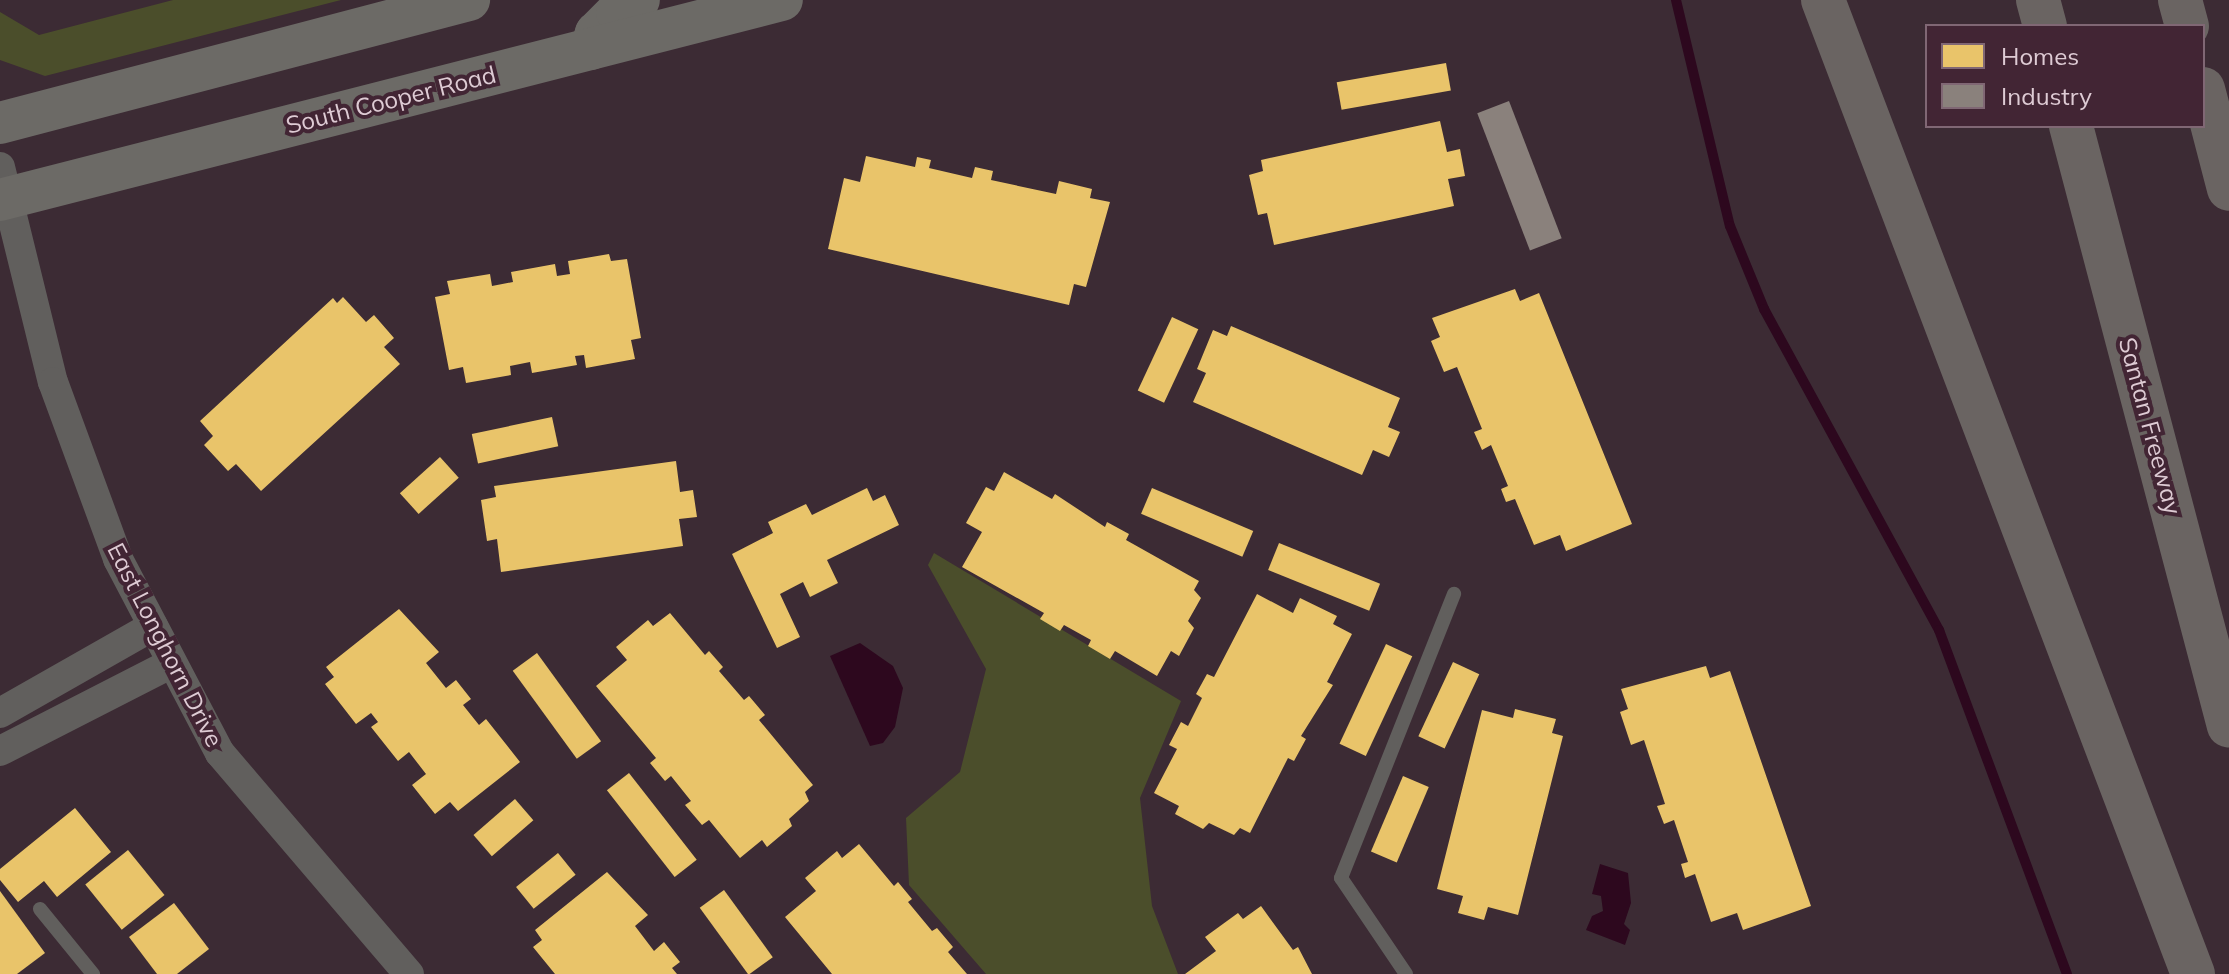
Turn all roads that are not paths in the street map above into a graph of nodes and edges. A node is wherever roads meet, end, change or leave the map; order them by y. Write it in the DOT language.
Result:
graph roads {
  1 [pos="469,0"];
  2 [pos="639,0"];
  3 [pos="782,0"];
  4 [pos="1823,0"];
  5 [pos="2038,0"];
  6 [pos="2180,0"];
  7 [pos="2044,24"];
  8 [pos="2186,24"];
  9 [pos="591,49"];
  10 [pos="2205,97"];
  11 [pos="0,123"];
  12 [pos="2072,128"];
  13 [pos="3,189"];
  14 [pos="2229,189"];
  15 [pos="1454,594"];
  16 [pos="153,626"];
  17 [pos="172,663"];
  18 [pos="0,713"];
  19 [pos="2229,726"];
  20 [pos="0,751"];
  21 [pos="40,909"];
  22 [pos="84,971"];
  23 [pos="409,974"];
  24 [pos="1406,974"];
  25 [pos="2193,974"];
  1 -- 11 [label="main road"];
  2 -- 9 [label="main road"];
  3 -- 9 [label="main road, South Cooper Road"];
  4 -- 25 [label="highway"];
  5 -- 7 [label="highway"];
  6 -- 8 [label="highway"];
  9 -- 13 [label="main road, South Cooper Road"];
  10 -- 14 [label="highway"];
  12 -- 19 [label="highway, Santan Freeway"];
  13 -- 16 [label="street, East Longhorn Drive"];
  15 -- 24 [label="lane"];
  16 -- 17 [label="street, East Longhorn Drive"];
  16 -- 18 [label="street"];
  17 -- 20 [label="street"];
  17 -- 23 [label="street, East Longhorn Drive"];
  21 -- 22 [label="lane"];
}
